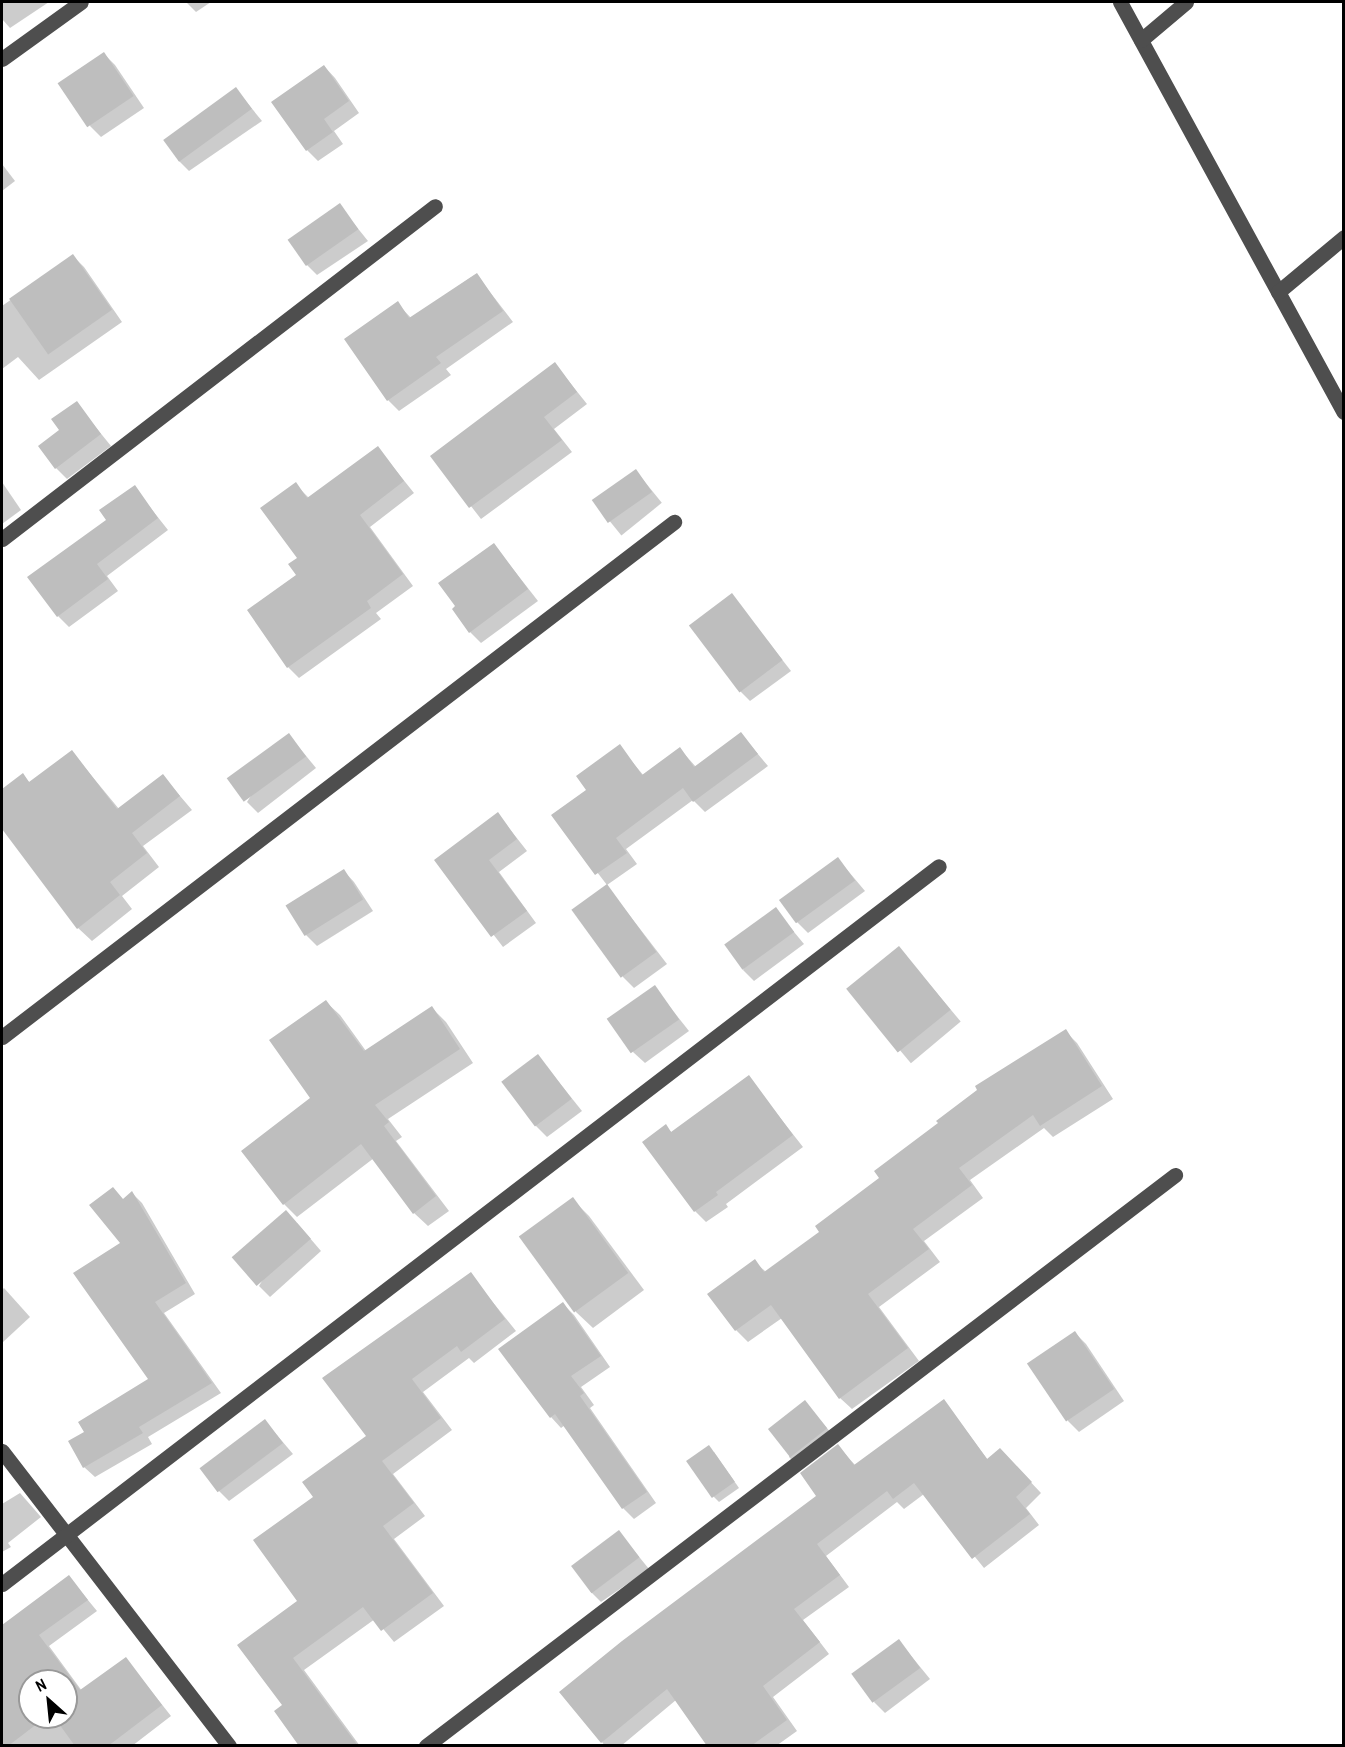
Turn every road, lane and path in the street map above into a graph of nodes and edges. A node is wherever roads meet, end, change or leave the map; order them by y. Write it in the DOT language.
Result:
graph roads {
  1 [pos="81,2"];
  2 [pos="1120,2"];
  3 [pos="1186,2"];
  4 [pos="1141,40"];
  5 [pos="2,59"];
  6 [pos="435,206"];
  7 [pos="1344,237"];
  8 [pos="1278,292"];
  9 [pos="1344,412"];
  10 [pos="674,522"];
  11 [pos="2,539"];
  12 [pos="939,866"];
  13 [pos="2,1037"];
  14 [pos="1175,1175"];
  15 [pos="2,1451"];
  16 [pos="66,1535"];
  17 [pos="2,1584"];
  18 [pos="229,1746"];
  19 [pos="426,1746"];
  1 -- 5 [label="street"];
  2 -- 4 [label="street"];
  3 -- 4 [label="street"];
  4 -- 8 [label="street"];
  6 -- 11 [label="street"];
  7 -- 8 [label="street"];
  8 -- 9 [label="street"];
  10 -- 13 [label="street"];
  12 -- 16 [label="street"];
  14 -- 19 [label="street"];
  15 -- 16 [label="street"];
  16 -- 17 [label="street"];
  16 -- 18 [label="street"];
}
